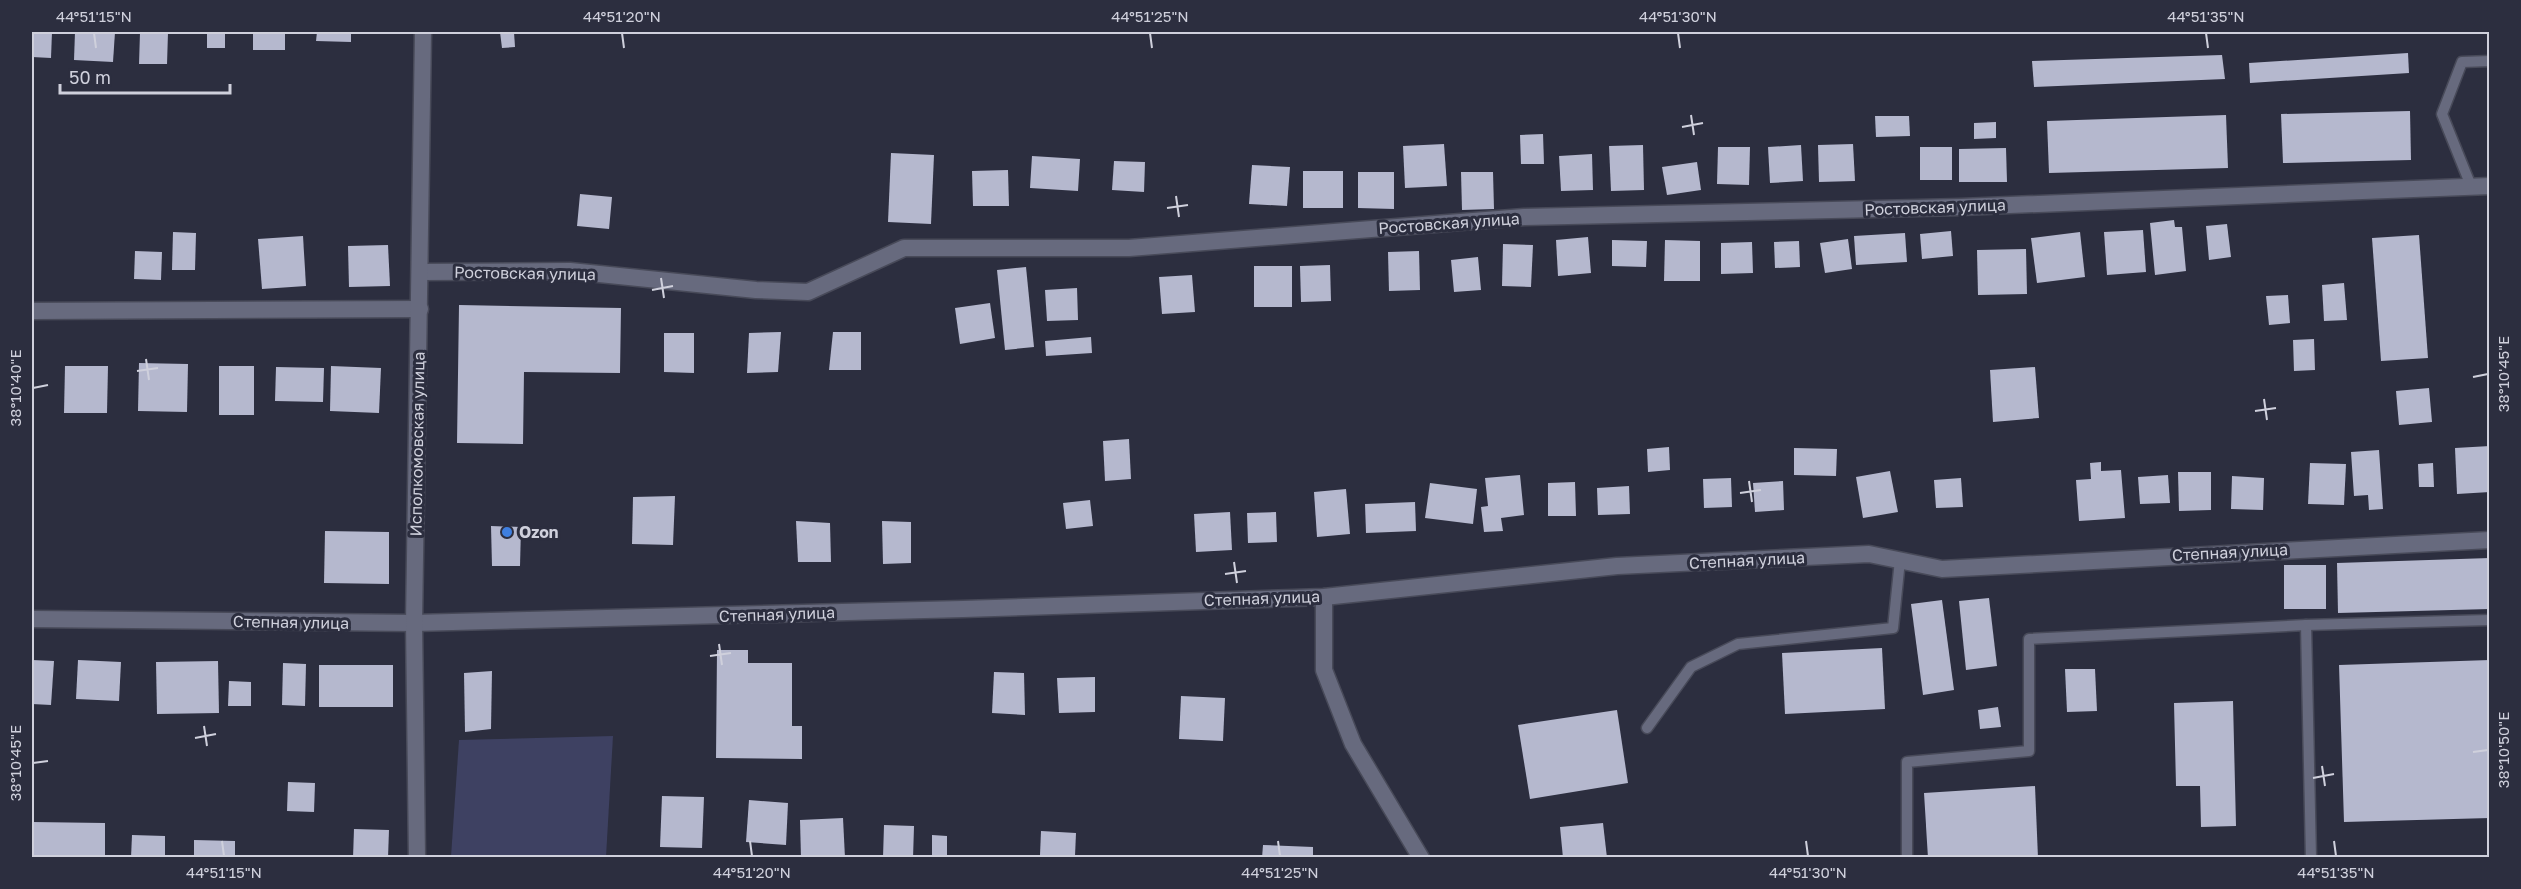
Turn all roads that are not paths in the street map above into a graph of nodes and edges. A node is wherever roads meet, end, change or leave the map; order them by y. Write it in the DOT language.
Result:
graph roads {
  1 [pos="423,32"];
  2 [pos="2490,61"];
  3 [pos="2471,186"];
  4 [pos="2490,186"];
  5 [pos="420,272"];
  6 [pos="420,309"];
  7 [pos="32,311"];
  8 [pos="2490,540"];
  9 [pos="1900,560"];
  10 [pos="1324,597"];
  11 [pos="32,619"];
  12 [pos="2490,620"];
  13 [pos="414,623"];
  14 [pos="2306,625"];
  15 [pos="1647,728"];
  16 [pos="417,858"];
  17 [pos="1421,858"];
  18 [pos="1907,858"];
  19 [pos="2311,858"];
  1 -- 5 [label="street, Исполкомовская улица"];
  2 -- 3 [label="lane"];
  3 -- 4 [label="street, Ростовская улица"];
  3 -- 5 [label="street, Ростовская улица"];
  5 -- 6 [label="street, Исполкомовская улица"];
  6 -- 7 [label="street"];
  6 -- 13 [label="street, Исполкомовская улица"];
  8 -- 9 [label="street, Степная улица"];
  9 -- 10 [label="street, Степная улица"];
  9 -- 15 [label="lane"];
  10 -- 13 [label="street, Степная улица"];
  10 -- 17 [label="street"];
  11 -- 13 [label="street, Степная улица"];
  12 -- 14 [label="lane"];
  13 -- 16 [label="street, Исполкомовская улица"];
  14 -- 18 [label="lane"];
  14 -- 19 [label="lane"];
}
